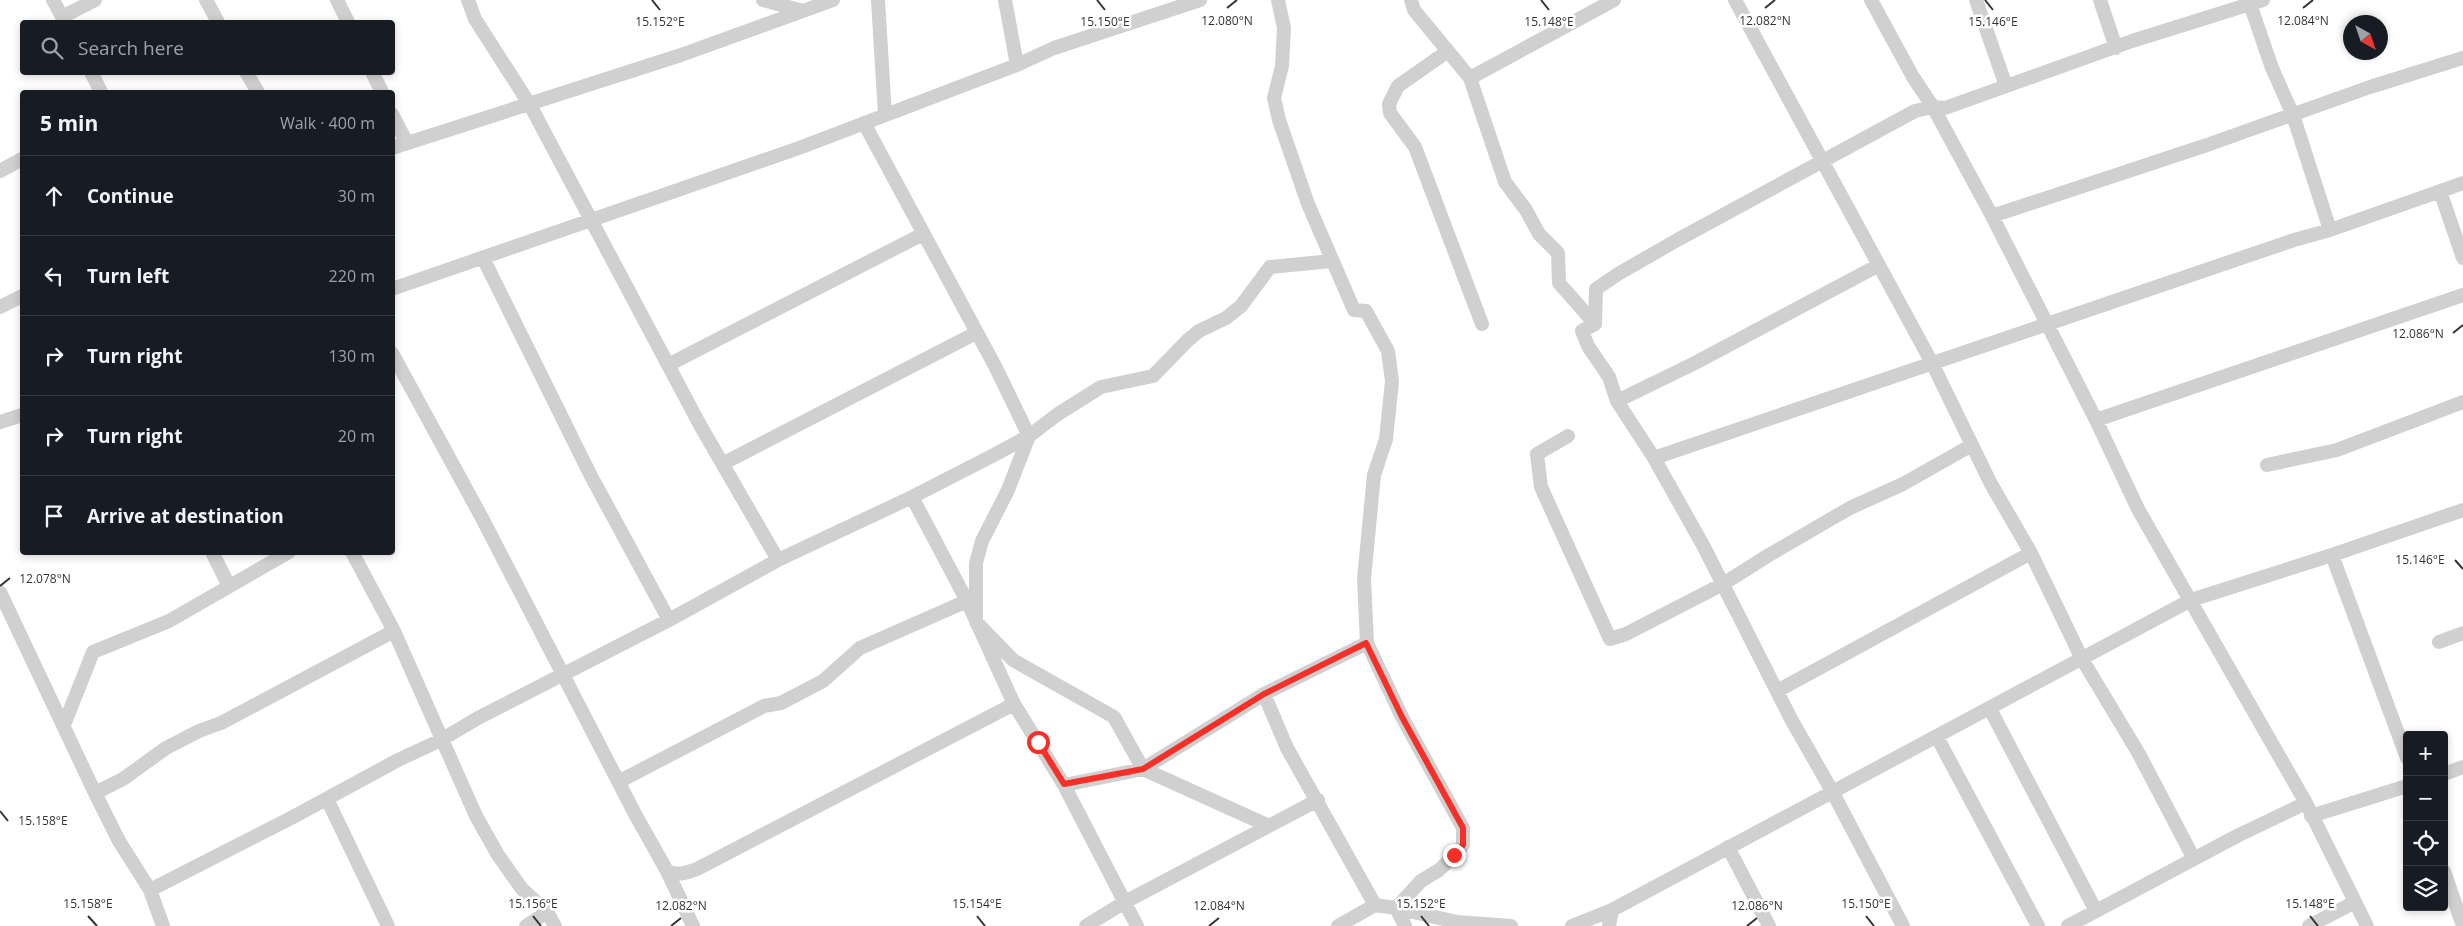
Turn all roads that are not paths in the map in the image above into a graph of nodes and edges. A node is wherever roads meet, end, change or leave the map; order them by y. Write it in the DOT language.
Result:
graph roads {
  1 [pos="53,0"];
  2 [pos="95,0"];
  3 [pos="206,0"];
  4 [pos="337,0"];
  5 [pos="468,0"];
  6 [pos="763,0"];
  7 [pos="833,0"];
  8 [pos="878,0"];
  9 [pos="1005,0"];
  10 [pos="1200,0"];
  11 [pos="1278,0"];
  12 [pos="1411,0"];
  13 [pos="1614,0"];
  14 [pos="1735,0"];
  15 [pos="1871,0"];
  16 [pos="1976,0"];
  17 [pos="2100,0"];
  18 [pos="2257,2"];
  19 [pos="804,12"];
  20 [pos="63,20"];
  21 [pos="217,20"];
  22 [pos="347,20"];
  23 [pos="2116,48"];
  24 [pos="1448,51"];
  25 [pos="2463,58"];
  26 [pos="1016,65"];
  27 [pos="92,75"];
  28 [pos="248,75"];
  29 [pos="374,75"];
  30 [pos="1470,78"];
  31 [pos="2006,86"];
  32 [pos="100,90"];
  33 [pos="257,90"];
  34 [pos="381,90"];
  35 [pos="530,105"];
  36 [pos="1933,107"];
  37 [pos="886,115"];
  38 [pos="2293,115"];
  39 [pos="395,120"];
  40 [pos="864,123"];
  41 [pos="407,143"];
  42 [pos="395,147"];
  43 [pos="20,160"];
  44 [pos="1822,160"];
  45 [pos="0,171"];
  46 [pos="2463,183"];
  47 [pos="2440,192"];
  48 [pos="1992,216"];
  49 [pos="593,220"];
  50 [pos="2330,230"];
  51 [pos="923,234"];
  52 [pos="483,258"];
  53 [pos="2463,258"];
  54 [pos="1332,261"];
  55 [pos="1879,265"];
  56 [pos="395,288"];
  57 [pos="2463,295"];
  58 [pos="20,297"];
  59 [pos="0,306"];
  60 [pos="2045,323"];
  61 [pos="1482,324"];
  62 [pos="1595,324"];
  63 [pos="976,333"];
  64 [pos="395,359"];
  65 [pos="1932,363"];
  66 [pos="668,365"];
  67 [pos="1618,401"];
  68 [pos="2463,402"];
  69 [pos="20,416"];
  70 [pos="2096,420"];
  71 [pos="0,422"];
  72 [pos="1029,436"];
  73 [pos="1568,436"];
  74 [pos="1972,446"];
  75 [pos="1654,458"];
  76 [pos="724,463"];
  77 [pos="2267,465"];
  78 [pos="912,497"];
  79 [pos="2463,510"];
  80 [pos="2031,554"];
  81 [pos="214,555"];
  82 [pos="284,555"];
  83 [pos="354,555"];
  84 [pos="2332,555"];
  85 [pos="778,560"];
  86 [pos="1723,584"];
  87 [pos="230,586"];
  88 [pos="0,592"];
  89 [pos="2191,600"];
  90 [pos="967,601"];
  91 [pos="669,620"];
  92 [pos="976,622"];
  93 [pos="394,631"];
  94 [pos="2463,633"];
  95 [pos="2439,642"];
  96 [pos="1366,643"];
  97 [pos="2082,659"];
  98 [pos="564,675"];
  99 [pos="1777,690"];
  100 [pos="1264,694"];
  101 [pos="1014,704"];
  102 [pos="1990,709"];
  103 [pos="64,725"];
  104 [pos="1937,737"];
  105 [pos="441,740"];
  106 [pos="2403,747"];
  107 [pos="2463,767"];
  108 [pos="1143,769"];
  109 [pos="2448,773"];
  110 [pos="620,781"];
  111 [pos="1064,784"];
  112 [pos="2403,787"];
  113 [pos="1832,791"];
  114 [pos="95,793"];
  115 [pos="327,799"];
  116 [pos="1318,800"];
  117 [pos="2308,809"];
  118 [pos="1269,826"];
  119 [pos="1728,847"];
  120 [pos="2194,859"];
  121 [pos="667,871"];
  122 [pos="2448,883"];
  123 [pos="150,890"];
  124 [pos="1125,902"];
  125 [pos="2355,902"];
  126 [pos="1375,905"];
  127 [pos="1396,908"];
  128 [pos="1612,910"];
  129 [pos="2096,911"];
  130 [pos="546,912"];
  131 [pos="163,926"];
  132 [pos="388,926"];
  133 [pos="526,926"];
  134 [pos="555,926"];
  135 [pos="693,926"];
  136 [pos="1086,926"];
  137 [pos="1137,926"];
  138 [pos="1338,926"];
  139 [pos="1405,926"];
  140 [pos="1511,926"];
  141 [pos="1572,926"];
  142 [pos="1608,926"];
  143 [pos="1769,926"];
  144 [pos="1903,926"];
  145 [pos="2038,926"];
  146 [pos="2068,926"];
  147 [pos="2309,926"];
  148 [pos="2367,926"];
  149 [pos="2463,926"];
  1 -- 20 [label="street"];
  2 -- 20 [label="street"];
  3 -- 21 [label="street"];
  4 -- 22 [label="street"];
  5 -- 35 [label="street"];
  6 -- 19 [label="street"];
  7 -- 19 [label="street"];
  8 -- 37 [label="street"];
  9 -- 26 [label="street"];
  10 -- 26 [label="street"];
  11 -- 54 [label="street"];
  12 -- 24 [label="street"];
  13 -- 30 [label="street"];
  14 -- 44 [label="street"];
  15 -- 36 [label="street"];
  16 -- 31 [label="street"];
  17 -- 23 [label="street"];
  18 -- 23 [label="street"];
  18 -- 38 [label="street"];
  19 -- 35 [label="street"];
  23 -- 31 [label="street"];
  24 -- 30 [label="street"];
  24 -- 61 [label="street"];
  25 -- 38 [label="street"];
  26 -- 37 [label="street"];
  27 -- 32 [label="street"];
  28 -- 33 [label="street"];
  29 -- 34 [label="street"];
  30 -- 62 [label="street"];
  31 -- 36 [label="street"];
  35 -- 41 [label="street"];
  35 -- 49 [label="street"];
  36 -- 44 [label="street"];
  36 -- 48 [label="street"];
  37 -- 40 [label="street"];
  38 -- 48 [label="street"];
  38 -- 50 [label="street"];
  39 -- 41 [label="street"];
  40 -- 49 [label="street"];
  40 -- 51 [label="street"];
  41 -- 42 [label="street"];
  43 -- 45 [label="street"];
  44 -- 55 [label="street"];
  44 -- 62 [label="street"];
  46 -- 47 [label="street"];
  47 -- 50 [label="street"];
  47 -- 53 [label="street"];
  48 -- 60 [label="street"];
  49 -- 52 [label="street"];
  49 -- 66 [label="street"];
  50 -- 60 [label="street"];
  51 -- 63 [label="street"];
  51 -- 66 [label="street"];
  52 -- 56 [label="street"];
  52 -- 91 [label="street"];
  54 -- 72 [label="street"];
  54 -- 96 [label="street"];
  55 -- 65 [label="street"];
  55 -- 67 [label="street"];
  57 -- 70 [label="street"];
  58 -- 59 [label="street"];
  60 -- 65 [label="street"];
  60 -- 70 [label="street"];
  62 -- 67 [label="street"];
  63 -- 72 [label="street"];
  63 -- 76 [label="street"];
  64 -- 98 [label="street"];
  65 -- 74 [label="street"];
  65 -- 75 [label="street"];
  66 -- 76 [label="street"];
  67 -- 75 [label="street"];
  68 -- 77 [label="street"];
  69 -- 71 [label="street"];
  70 -- 89 [label="street"];
  72 -- 78 [label="street"];
  72 -- 92 [label="street"];
  73 -- 86 [label="street"];
  74 -- 80 [label="street"];
  74 -- 86 [label="street"];
  75 -- 86 [label="street"];
  76 -- 85 [label="street"];
  78 -- 85 [label="street"];
  78 -- 90 [label="street"];
  79 -- 84 [label="street"];
  80 -- 97 [label="street"];
  80 -- 99 [label="street"];
  81 -- 87 [label="street"];
  82 -- 87 [label="street"];
  83 -- 93 [label="street"];
  84 -- 89 [label="street"];
  84 -- 106 [label="street"];
  85 -- 91 [label="street"];
  86 -- 99 [label="street"];
  87 -- 103 [label="street"];
  88 -- 103 [label="street"];
  89 -- 97 [label="street"];
  89 -- 117 [label="street"];
  90 -- 92 [label="street"];
  90 -- 110 [label="street"];
  91 -- 98 [label="street"];
  92 -- 101 [label="street"];
  92 -- 108 [label="street"];
  93 -- 105 [label="street"];
  93 -- 114 [label="street"];
  94 -- 95 [label="street"];
  96 -- 100 [label="street"];
  96 -- 127 [label="street"];
  97 -- 102 [label="street"];
  97 -- 120 [label="street"];
  98 -- 105 [label="street"];
  98 -- 110 [label="street"];
  99 -- 113 [label="street"];
  100 -- 108 [label="street"];
  100 -- 116 [label="street"];
  101 -- 111 [label="street"];
  101 -- 121 [label="street"];
  102 -- 104 [label="street"];
  102 -- 129 [label="street"];
  103 -- 114 [label="street"];
  104 -- 113 [label="street"];
  104 -- 145 [label="street"];
  105 -- 115 [label="street"];
  105 -- 130 [label="street"];
  107 -- 109 [label="street"];
  108 -- 111 [label="street"];
  108 -- 118 [label="street"];
  110 -- 121 [label="street"];
  111 -- 124 [label="street"];
  112 -- 117 [label="street"];
  113 -- 119 [label="street"];
  113 -- 144 [label="street"];
  114 -- 123 [label="street"];
  115 -- 123 [label="street"];
  115 -- 132 [label="street"];
  116 -- 118 [label="street"];
  116 -- 126 [label="street"];
  117 -- 120 [label="street"];
  117 -- 125 [label="street"];
  118 -- 124 [label="street"];
  119 -- 128 [label="street"];
  119 -- 143 [label="street"];
  120 -- 129 [label="street"];
  121 -- 135 [label="street"];
  122 -- 149 [label="street"];
  123 -- 131 [label="street"];
  124 -- 136 [label="street"];
  124 -- 137 [label="street"];
  125 -- 147 [label="street"];
  125 -- 148 [label="street"];
  126 -- 127 [label="street"];
  126 -- 138 [label="street"];
  127 -- 139 [label="street"];
  127 -- 140 [label="street"];
  128 -- 141 [label="street"];
  128 -- 142 [label="street"];
  129 -- 146 [label="street"];
  130 -- 133 [label="street"];
  130 -- 134 [label="street"];
}
